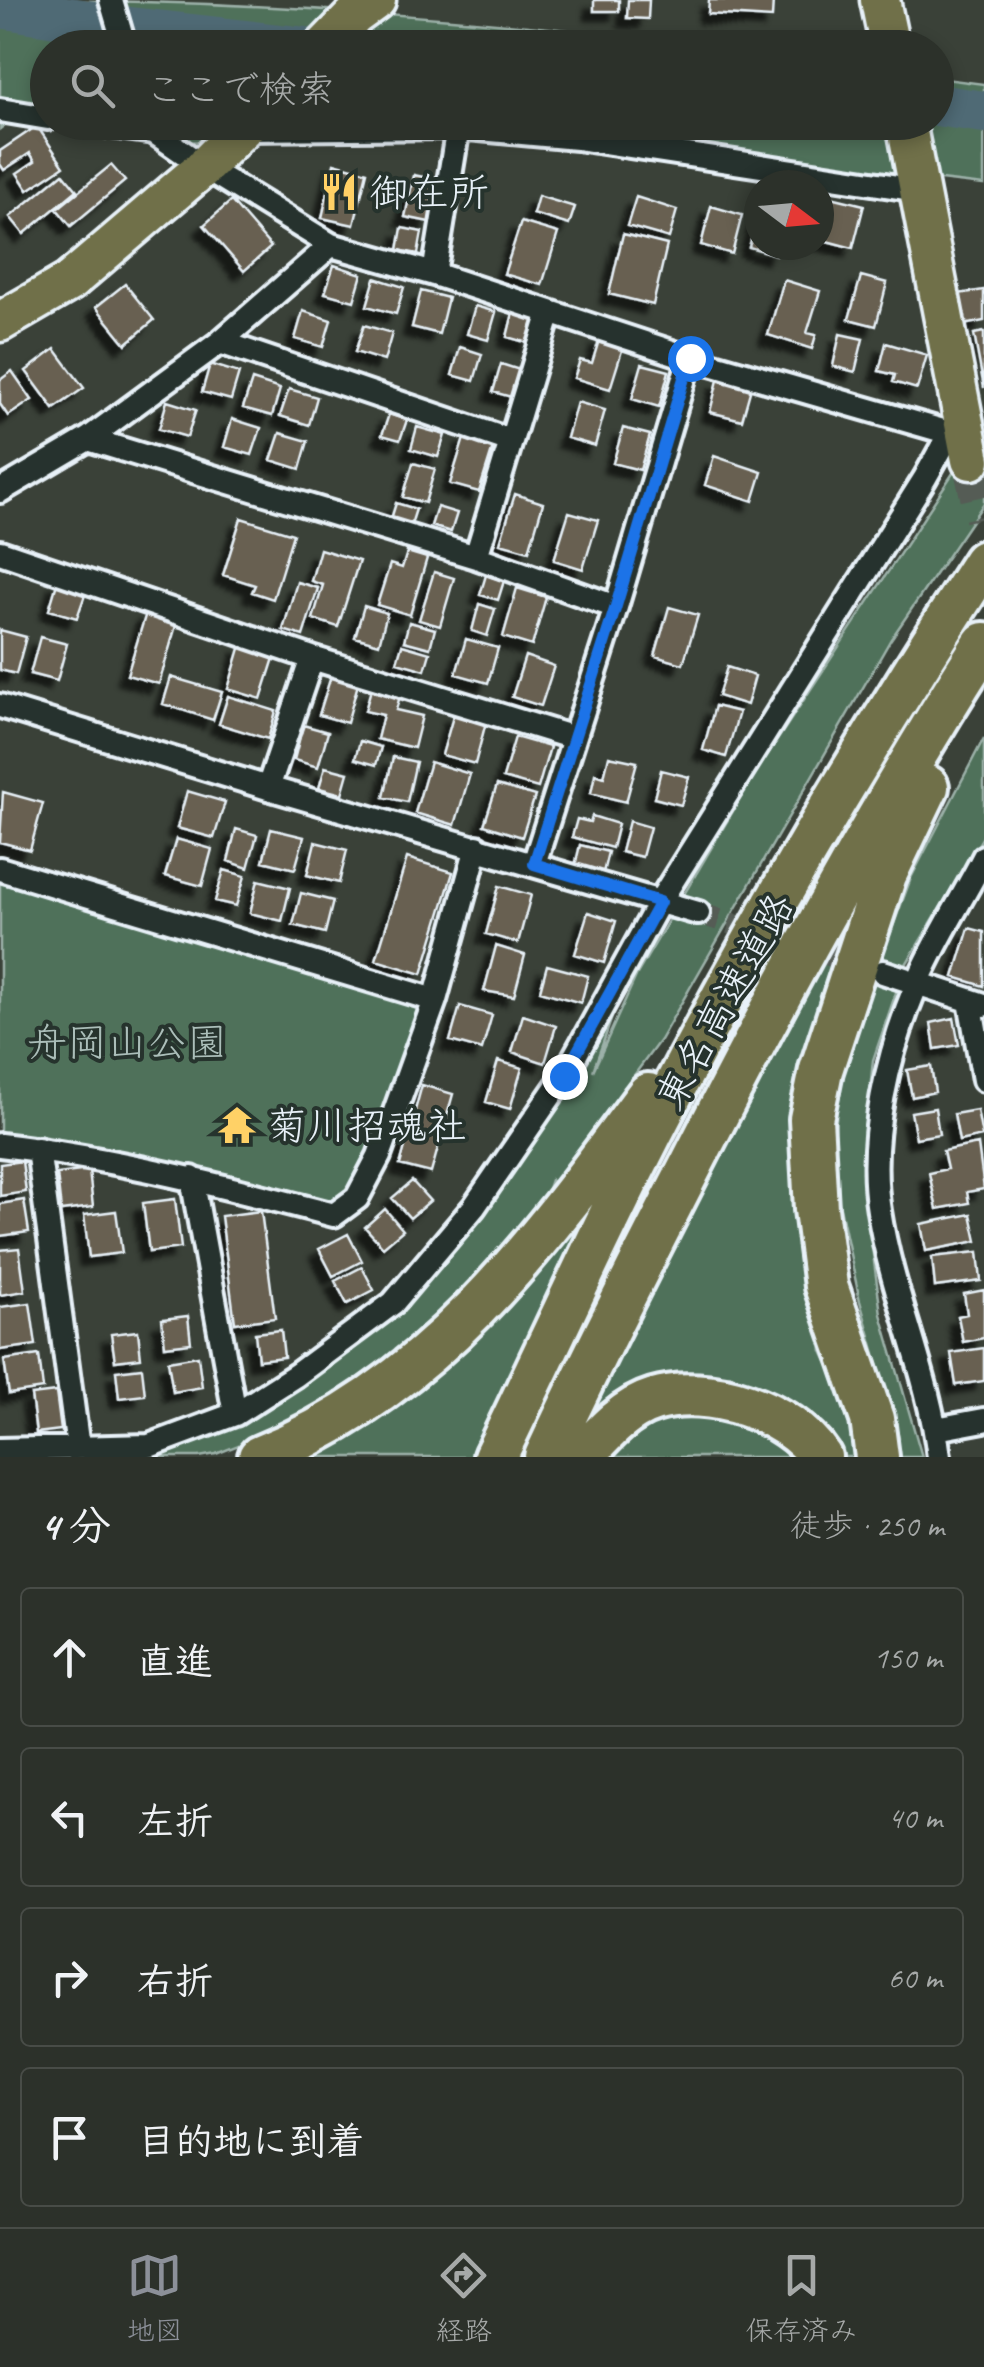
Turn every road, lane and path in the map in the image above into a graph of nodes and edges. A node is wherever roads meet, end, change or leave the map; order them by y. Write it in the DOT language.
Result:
graph roads {
  1 [pos="112,0"];
  2 [pos="880,0"];
  3 [pos="365,8"];
  4 [pos="120,30"];
  5 [pos="342,30"];
  6 [pos="886,30"];
  7 [pos="9,112"];
  8 [pos="0,129"];
  9 [pos="169,140"];
  10 [pos="232,140"];
  11 [pos="456,140"];
  12 [pos="595,140"];
  13 [pos="909,140"];
  14 [pos="204,167"];
  15 [pos="916,176"];
  16 [pos="331,245"];
  17 [pos="434,274"];
  18 [pos="550,312"];
  19 [pos="0,322"];
  20 [pos="220,342"];
  21 [pos="690,358"];
  22 [pos="961,435"];
  23 [pos="88,439"];
  24 [pos="511,441"];
  25 [pos="0,491"];
  26 [pos="0,552"];
  27 [pos="476,558"];
  28 [pos="984,562"];
  29 [pos="616,606"];
  30 [pos="984,644"];
  31 [pos="312,658"];
  32 [pos="984,681"];
  33 [pos="0,706"];
  34 [pos="574,738"];
  35 [pos="268,788"];
  36 [pos="477,847"];
  37 [pos="984,858"];
  38 [pos="534,864"];
  39 [pos="0,869"];
  40 [pos="660,902"];
  41 [pos="698,913"];
  42 [pos="883,972"];
  43 [pos="734,978"];
  44 [pos="916,984"];
  45 [pos="434,1000"];
  46 [pos="977,1003"];
  47 [pos="984,1080"];
  48 [pos="0,1145"];
  49 [pos="38,1149"];
  50 [pos="192,1178"];
  51 [pos="235,1414"];
  52 [pos="984,1420"];
  53 [pos="936,1428"];
  54 [pos="78,1448"];
  55 [pos="0,1450"];
  56 [pos="260,1457"];
  57 [pos="496,1457"];
  58 [pos="546,1457"];
  59 [pos="582,1457"];
  60 [pos="820,1457"];
  61 [pos="878,1457"];
  62 [pos="939,1457"];
  1 -- 4 [label="street"];
  2 -- 6 [label="main road"];
  3 -- 5 [label="main road"];
  7 -- 8 [label="street"];
  9 -- 14 [label="street"];
  10 -- 14 [label="main road"];
  11 -- 17 [label="street"];
  12 -- 15 [label="street"];
  13 -- 15 [label="main road"];
  14 -- 16 [label="street"];
  14 -- 19 [label="main road"];
  15 -- 22 [label="main road"];
  16 -- 17 [label="street"];
  16 -- 20 [label="street"];
  17 -- 18 [label="street"];
  18 -- 21 [label="street"];
  18 -- 24 [label="street"];
  20 -- 23 [label="street"];
  20 -- 24 [label="street"];
  21 -- 22 [label="street"];
  21 -- 29 [label="street"];
  22 -- 40 [label="street"];
  23 -- 25 [label="street"];
  23 -- 27 [label="street"];
  24 -- 27 [label="street"];
  26 -- 31 [label="street"];
  27 -- 29 [label="street"];
  28 -- 43 [label="highway, 東名高速道路"];
  29 -- 34 [label="street"];
  30 -- 58 [label="highway, 東名高速道路"];
  31 -- 34 [label="street"];
  31 -- 35 [label="street"];
  32 -- 61 [label="highway"];
  33 -- 35 [label="street"];
  34 -- 38 [label="street"];
  35 -- 36 [label="street"];
  36 -- 38 [label="street"];
  36 -- 45 [label="street"];
  37 -- 44 [label="street"];
  38 -- 40 [label="street"];
  39 -- 45 [label="street"];
  40 -- 41 [label="street"];
  40 -- 51 [label="street"];
  42 -- 44 [label="street"];
  43 -- 56 [label="highway"];
  43 -- 57 [label="highway, 東名高速道路"];
  44 -- 46 [label="street"];
  44 -- 53 [label="street"];
  45 -- 50 [label="street"];
  46 -- 47 [label="street"];
  48 -- 49 [label="street"];
  49 -- 50 [label="street"];
  49 -- 54 [label="street"];
  50 -- 51 [label="street"];
  51 -- 54 [label="street"];
  52 -- 53 [label="street"];
  53 -- 62 [label="street"];
  54 -- 55 [label="street"];
  59 -- 60 [label="highway"];
}
